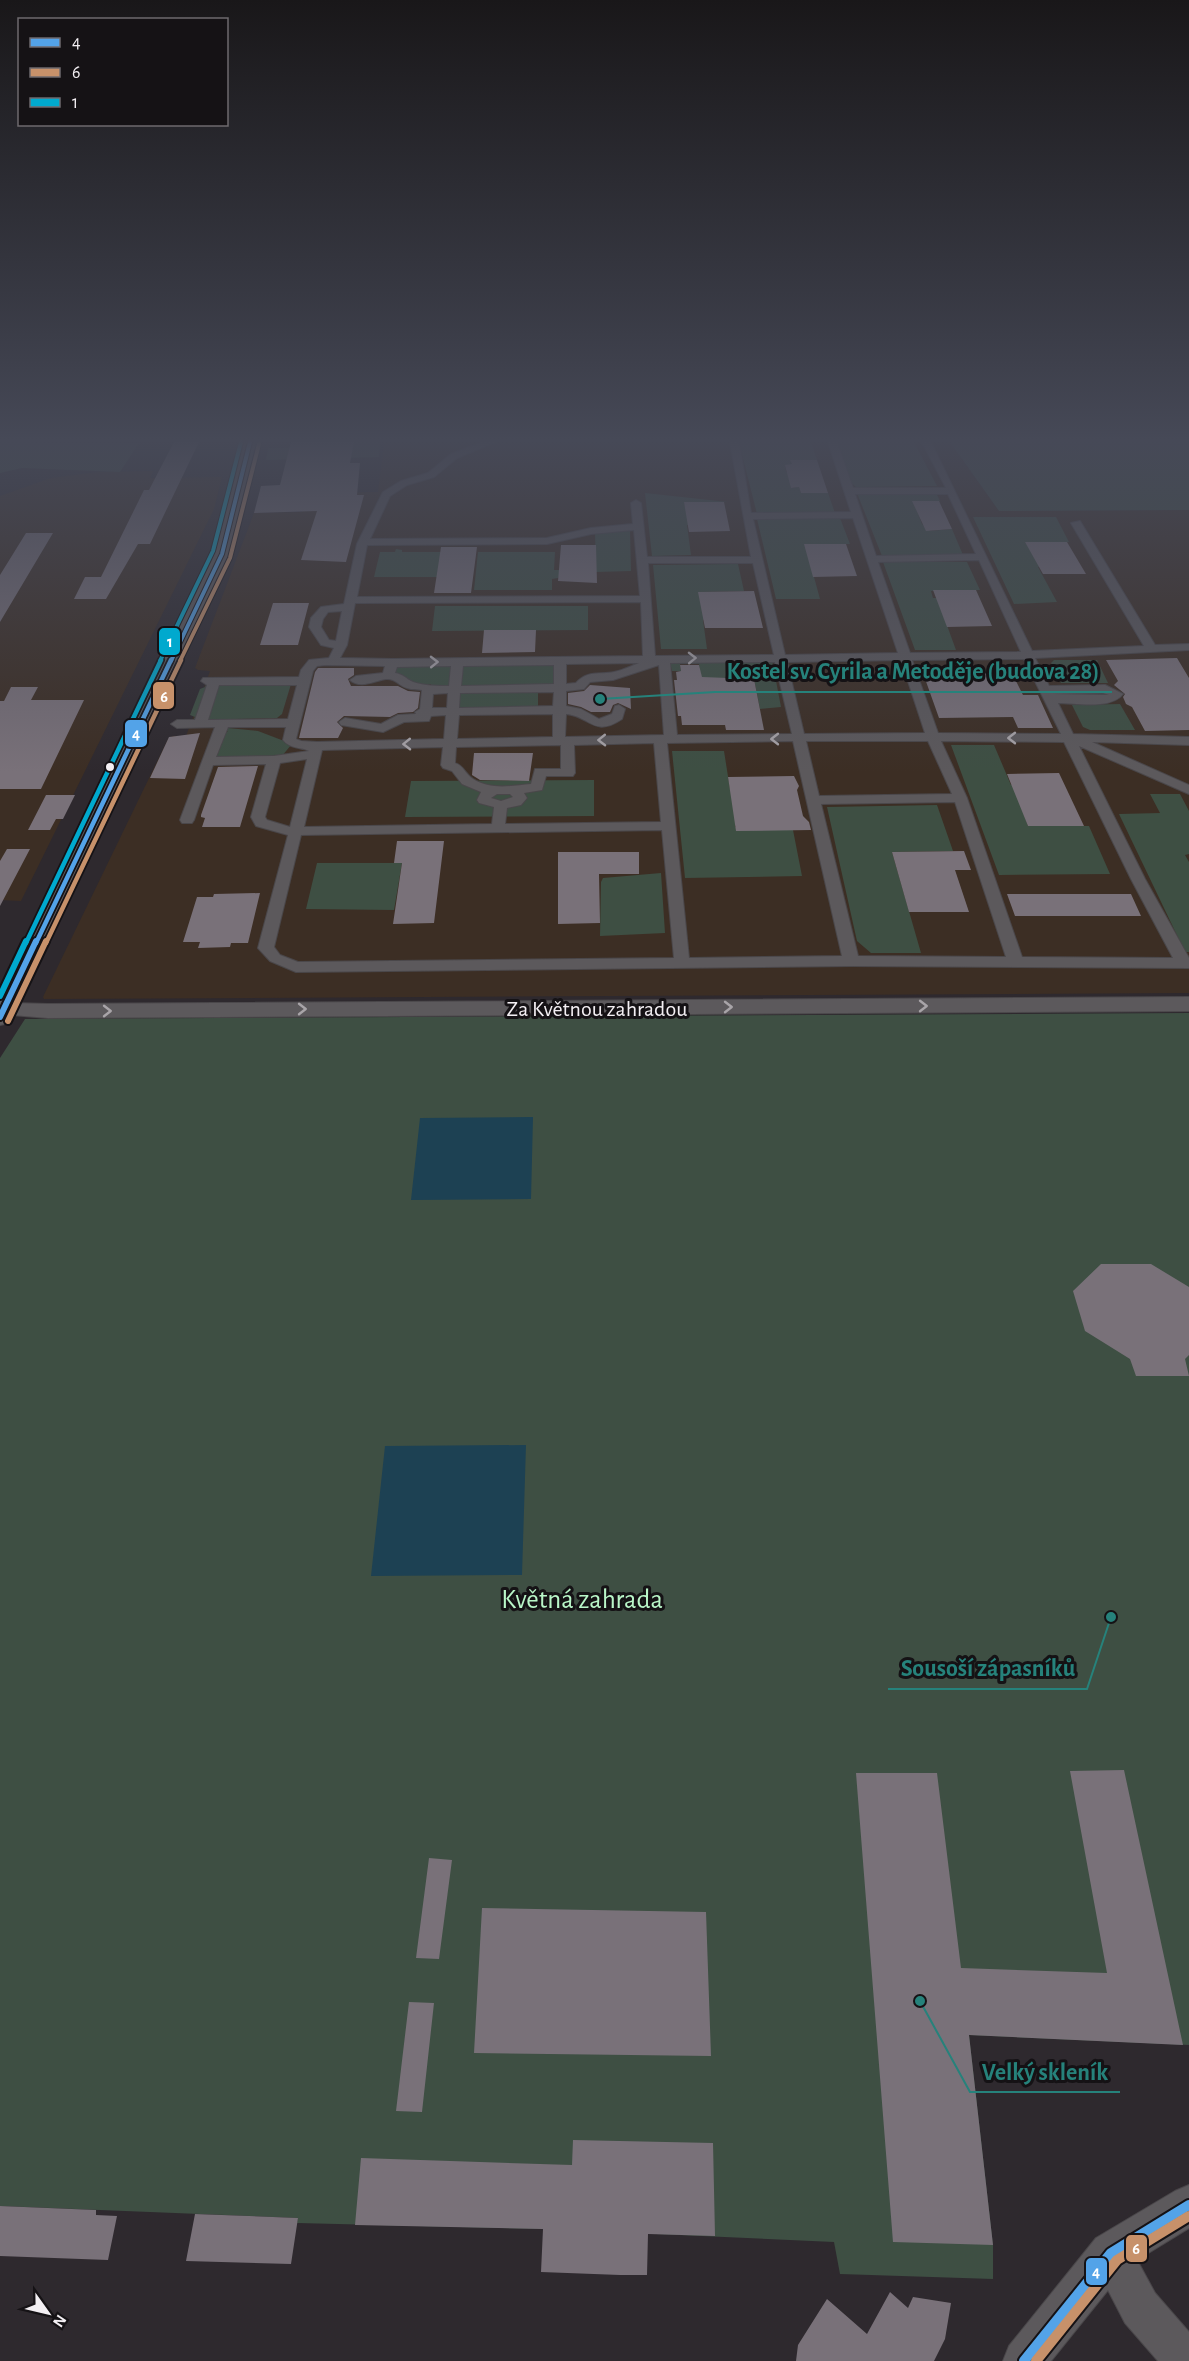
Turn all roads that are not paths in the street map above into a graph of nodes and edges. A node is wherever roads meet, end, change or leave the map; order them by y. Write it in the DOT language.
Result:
graph roads {
  1 [pos="222,552"];
  2 [pos="362,552"];
  3 [pos="641,552"];
  4 [pos="756,552"];
  5 [pos="870,552"];
  6 [pos="980,552"];
  7 [pos="1094,552"];
  8 [pos="982,557"];
  9 [pos="872,559"];
  10 [pos="642,560"];
  11 [pos="758,560"];
  12 [pos="646,599"];
  13 [pos="349,604"];
  14 [pos="341,645"];
  15 [pos="1189,647"];
  16 [pos="1152,649"];
  17 [pos="1028,655"];
  18 [pos="906,656"];
  19 [pos="781,657"];
  20 [pos="648,659"];
  21 [pos="664,659"];
  22 [pos="560,660"];
  23 [pos="457,661"];
  24 [pos="333,662"];
  25 [pos="391,669"];
  26 [pos="303,681"];
  27 [pos="409,685"];
  28 [pos="560,688"];
  29 [pos="454,689"];
  30 [pos="428,690"];
  31 [pos="619,709"];
  32 [pos="560,710"];
  33 [pos="453,711"];
  34 [pos="424,712"];
  35 [pos="351,722"];
  36 [pos="223,723"];
  37 [pos="293,723"];
  38 [pos="177,724"];
  39 [pos="200,724"];
  40 [pos="1071,737"];
  41 [pos="933,738"];
  42 [pos="666,739"];
  43 [pos="800,739"];
  44 [pos="563,741"];
  45 [pos="1189,741"];
  46 [pos="449,743"];
  47 [pos="316,750"];
  48 [pos="274,760"];
  49 [pos="208,761"];
  50 [pos="513,790"];
  51 [pos="1189,790"];
  52 [pos="491,791"];
  53 [pos="960,798"];
  54 [pos="814,800"];
  55 [pos="501,805"];
  56 [pos="187,820"];
  57 [pos="669,826"];
  58 [pos="498,828"];
  59 [pos="297,830"];
  60 [pos="851,961"];
  61 [pos="682,963"];
  62 [pos="1016,963"];
  63 [pos="1186,963"];
  64 [pos="1189,1004"];
  65 [pos="2,1010"];
  66 [pos="1189,2205"];
  67 [pos="1111,2253"];
  68 [pos="1182,2351"];
  69 [pos="1024,2361"];
  1 -- 65 [label="street"];
  2 -- 13 [label="street"];
  3 -- 10 [label="street"];
  4 -- 11 [label="street"];
  5 -- 9 [label="street"];
  6 -- 8 [label="street"];
  7 -- 16 [label="street"];
  8 -- 9 [label="street"];
  8 -- 17 [label="street"];
  9 -- 18 [label="street"];
  10 -- 11 [label="street"];
  10 -- 12 [label="street"];
  11 -- 19 [label="street"];
  12 -- 13 [label="street"];
  12 -- 20 [label="street"];
  13 -- 14 [label="street"];
  13 -- 14 [label="street"];
  14 -- 24 [label="street"];
  15 -- 16 [label="street"];
  16 -- 17 [label="street"];
  17 -- 18 [label="street"];
  17 -- 40 [label="street"];
  18 -- 19 [label="street"];
  18 -- 41 [label="street"];
  21 -- 19 [label="street, one-way"];
  19 -- 43 [label="street"];
  20 -- 21 [label="street"];
  20 -- 22 [label="street"];
  21 -- 28 [label="street"];
  21 -- 42 [label="street"];
  22 -- 23 [label="street"];
  22 -- 28 [label="street"];
  25 -- 23 [label="street, one-way"];
  23 -- 29 [label="street"];
  24 -- 25 [label="street"];
  24 -- 26 [label="street"];
  25 -- 27 [label="street"];
  25 -- 27 [label="street"];
  26 -- 37 [label="street"];
  26 -- 39 [label="street"];
  27 -- 30 [label="street"];
  28 -- 29 [label="street"];
  28 -- 32 [label="street"];
  29 -- 30 [label="street"];
  29 -- 33 [label="street"];
  30 -- 34 [label="street"];
  31 -- 32 [label="street"];
  32 -- 33 [label="street"];
  32 -- 44 [label="street"];
  33 -- 34 [label="street"];
  33 -- 46 [label="street"];
  34 -- 35 [label="street"];
  36 -- 37 [label="street"];
  36 -- 39 [label="street"];
  36 -- 49 [label="street"];
  37 -- 47 [label="street"];
  38 -- 39 [label="street"];
  40 -- 41 [label="street, one-way"];
  40 -- 45 [label="street"];
  40 -- 51 [label="street"];
  40 -- 63 [label="street"];
  41 -- 43 [label="street"];
  41 -- 53 [label="street"];
  43 -- 42 [label="street, one-way"];
  42 -- 44 [label="street, one-way"];
  42 -- 57 [label="street"];
  43 -- 54 [label="street"];
  44 -- 46 [label="street"];
  44 -- 50 [label="street"];
  46 -- 47 [label="street, one-way"];
  46 -- 52 [label="street"];
  47 -- 48 [label="street"];
  47 -- 59 [label="street"];
  48 -- 49 [label="street"];
  48 -- 59 [label="street"];
  49 -- 56 [label="street"];
  50 -- 52 [label="street"];
  50 -- 55 [label="street"];
  52 -- 55 [label="street"];
  53 -- 54 [label="street"];
  53 -- 62 [label="street"];
  54 -- 60 [label="street"];
  55 -- 58 [label="street"];
  57 -- 58 [label="street"];
  57 -- 61 [label="street"];
  58 -- 59 [label="street"];
  59 -- 61 [label="street"];
  60 -- 61 [label="street"];
  60 -- 62 [label="street"];
  62 -- 63 [label="street"];
  65 -- 64 [label="street, Za Květnou zahradou, one-way"];
  66 -- 67 [label="street"];
  67 -- 68 [label="street"];
  67 -- 69 [label="street"];
}
